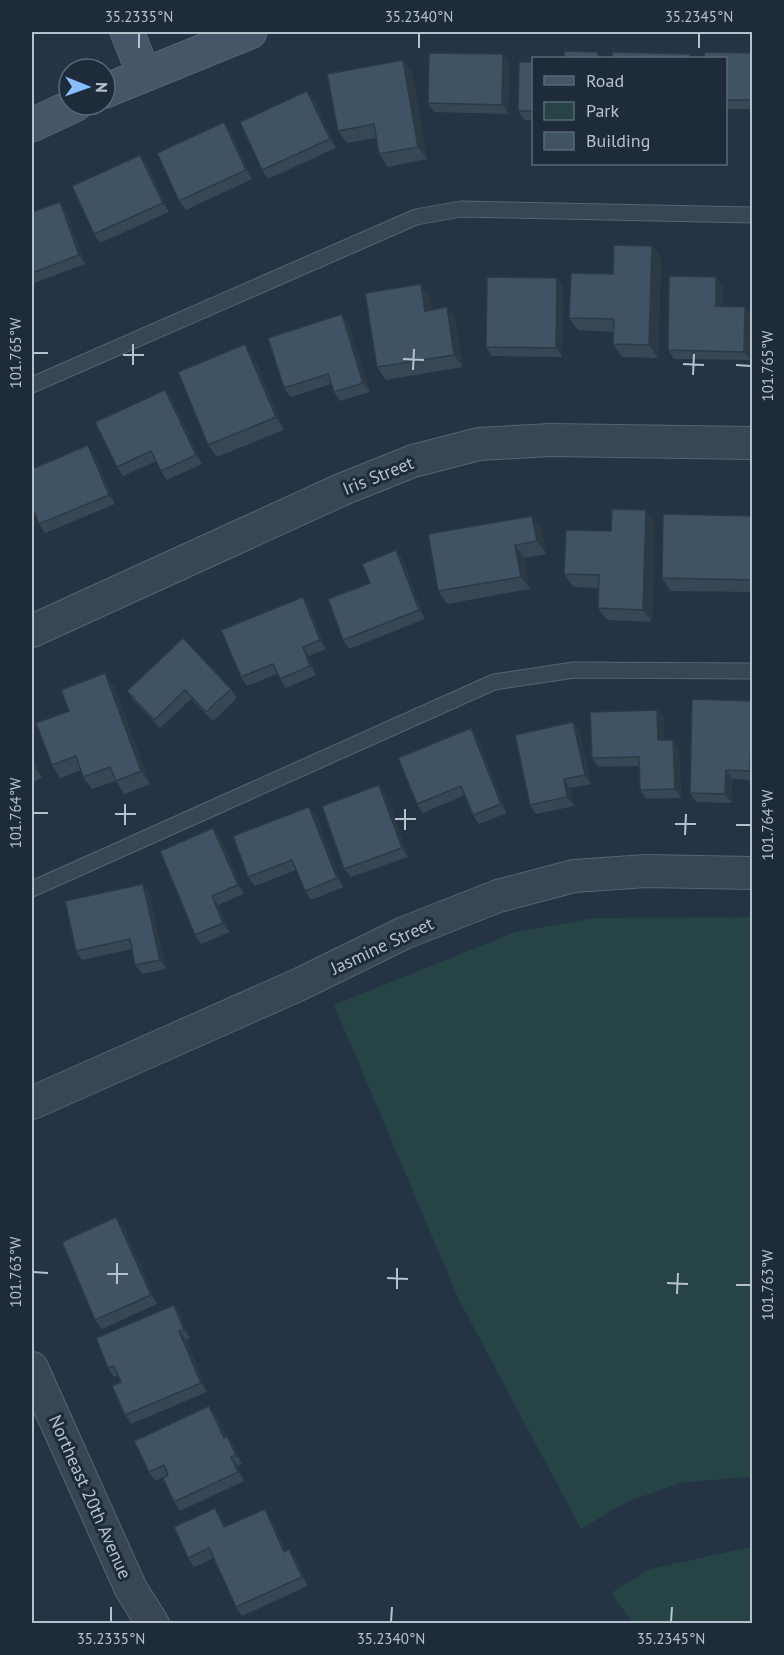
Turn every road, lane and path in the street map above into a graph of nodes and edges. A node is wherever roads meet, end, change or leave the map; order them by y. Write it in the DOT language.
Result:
graph roads {
  1 [pos="127,32"];
  2 [pos="250,32"];
  3 [pos="144,74"];
  4 [pos="117,86"];
  5 [pos="57,113"];
  6 [pos="32,125"];
  7 [pos="753,215"];
  8 [pos="32,385"];
  9 [pos="753,443"];
  10 [pos="32,631"];
  11 [pos="753,671"];
  12 [pos="753,873"];
  13 [pos="32,889"];
  14 [pos="32,1102"];
  15 [pos="32,1368"];
  16 [pos="153,1623"];
  1 -- 3 [label="street"];
  2 -- 3 [label="street"];
  3 -- 4 [label="street"];
  5 -- 6 [label="street"];
  7 -- 8 [label="lane"];
  9 -- 10 [label="street, Iris Street"];
  11 -- 13 [label="lane"];
  12 -- 14 [label="street, Jasmine Street"];
  15 -- 16 [label="street, Northeast 20th Avenue"];
}
